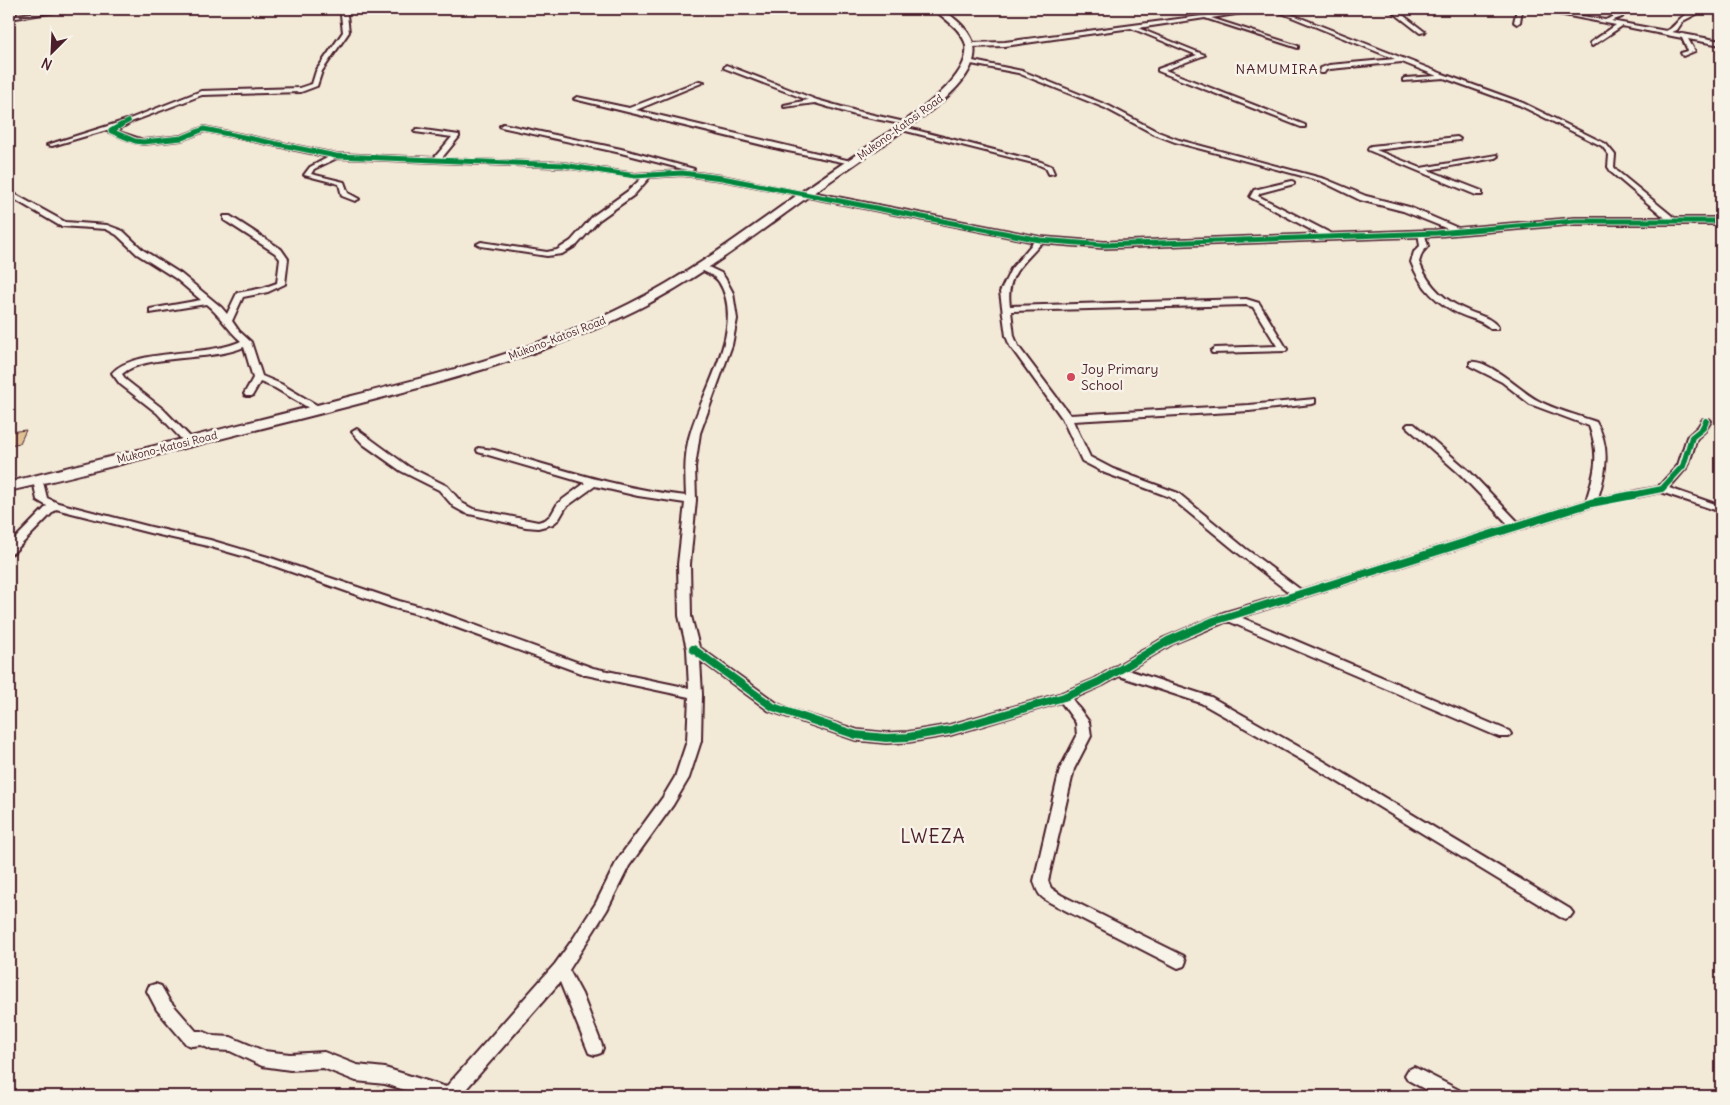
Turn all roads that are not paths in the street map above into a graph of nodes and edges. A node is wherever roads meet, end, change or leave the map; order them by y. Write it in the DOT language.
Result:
graph roads {
  1 [pos="36,9"];
  2 [pos="73,9"];
  3 [pos="346,9"];
  4 [pos="914,9"];
  5 [pos="938,9"];
  6 [pos="1263,9"];
  7 [pos="1274,9"];
  8 [pos="1392,9"];
  9 [pos="1519,9"];
  10 [pos="1536,9"];
  11 [pos="1625,9"];
  12 [pos="1704,9"];
  13 [pos="1553,10"];
  14 [pos="45,13"];
  15 [pos="1203,16"];
  16 [pos="9,18"];
  17 [pos="1516,22"];
  18 [pos="1605,22"];
  19 [pos="1620,25"];
  20 [pos="1130,27"];
  21 [pos="1422,32"];
  22 [pos="1667,33"];
  23 [pos="1685,37"];
  24 [pos="1721,43"];
  25 [pos="1592,44"];
  26 [pos="970,45"];
  27 [pos="1296,47"];
  28 [pos="1683,54"];
  29 [pos="1402,60"];
  30 [pos="968,62"];
  31 [pos="726,67"];
  32 [pos="1322,72"];
  33 [pos="1444,76"];
  34 [pos="1405,80"];
  35 [pos="701,82"];
  36 [pos="790,91"];
  37 [pos="772,94"];
  38 [pos="577,99"];
  39 [pos="815,101"];
  40 [pos="786,106"];
  41 [pos="630,110"];
  42 [pos="129,121"];
  43 [pos="903,125"];
  44 [pos="503,126"];
  45 [pos="1303,126"];
  46 [pos="417,131"];
  47 [pos="1457,139"];
  48 [pos="50,145"];
  49 [pos="336,156"];
  50 [pos="1495,156"];
  51 [pos="436,160"];
  52 [pos="852,162"];
  53 [pos="1419,170"];
  54 [pos="1051,173"];
  55 [pos="648,175"];
  56 [pos="709,176"];
  57 [pos="1292,183"];
  58 [pos="9,192"];
  59 [pos="1479,193"];
  60 [pos="806,194"];
  61 [pos="355,199"];
  62 [pos="227,218"];
  63 [pos="1673,220"];
  64 [pos="1721,221"];
  65 [pos="1461,231"];
  66 [pos="1421,234"];
  67 [pos="1331,238"];
  68 [pos="1040,240"];
  69 [pos="481,244"];
  70 [pos="701,267"];
  71 [pos="207,301"];
  72 [pos="1007,309"];
  73 [pos="154,311"];
  74 [pos="228,321"];
  75 [pos="1494,327"];
  76 [pos="247,342"];
  77 [pos="1216,351"];
  78 [pos="1473,364"];
  79 [pos="258,378"];
  80 [pos="250,394"];
  81 [pos="1312,401"];
  82 [pos="318,410"];
  83 [pos="1067,418"];
  84 [pos="1706,421"];
  85 [pos="1411,426"];
  86 [pos="357,432"];
  87 [pos="190,442"];
  88 [pos="482,450"];
  89 [pos="38,480"];
  90 [pos="592,482"];
  91 [pos="9,487"];
  92 [pos="1662,489"];
  93 [pos="690,500"];
  94 [pos="1590,503"];
  95 [pos="54,505"];
  96 [pos="1721,510"];
  97 [pos="1516,526"];
  98 [pos="9,551"];
  99 [pos="1300,595"];
  100 [pos="1228,616"];
  101 [pos="693,649"];
  102 [pos="1116,671"];
  103 [pos="696,694"];
  104 [pos="1064,697"];
  105 [pos="1504,734"];
  106 [pos="1566,913"];
  107 [pos="1178,961"];
  108 [pos="561,968"];
  109 [pos="155,991"];
  110 [pos="595,1048"];
  111 [pos="1414,1074"];
  112 [pos="449,1096"];
  113 [pos="1452,1096"];
  1 -- 14 [label="street"];
  2 -- 14 [label="street"];
  3 -- 42 [label="street"];
  4 -- 5 [label="street"];
  5 -- 26 [label="main road"];
  6 -- 15 [label="street"];
  7 -- 29 [label="street"];
  8 -- 21 [label="street"];
  9 -- 17 [label="street"];
  10 -- 13 [label="street"];
  11 -- 18 [label="street"];
  12 -- 22 [label="street"];
  13 -- 18 [label="street"];
  14 -- 16 [label="street"];
  15 -- 20 [label="street"];
  15 -- 27 [label="street"];
  18 -- 19 [label="street"];
  19 -- 22 [label="street"];
  19 -- 25 [label="street"];
  20 -- 26 [label="street"];
  20 -- 45 [label="street"];
  22 -- 23 [label="street"];
  23 -- 24 [label="street"];
  23 -- 28 [label="street"];
  26 -- 30 [label="main road, Mukono-Katosi Road"];
  29 -- 32 [label="street"];
  29 -- 33 [label="street"];
  30 -- 43 [label="main road, Mukono-Katosi Road"];
  30 -- 65 [label="street"];
  31 -- 36 [label="street"];
  33 -- 34 [label="street"];
  33 -- 63 [label="street"];
  35 -- 41 [label="street"];
  36 -- 37 [label="street"];
  36 -- 39 [label="street"];
  38 -- 41 [label="street"];
  39 -- 40 [label="street"];
  39 -- 43 [label="street"];
  41 -- 52 [label="street"];
  42 -- 48 [label="street"];
  42 -- 49 [label="street"];
  43 -- 52 [label="main road, Mukono-Katosi Road"];
  43 -- 54 [label="street"];
  44 -- 56 [label="street"];
  46 -- 51 [label="street"];
  47 -- 53 [label="street"];
  49 -- 51 [label="street"];
  49 -- 61 [label="street"];
  50 -- 53 [label="street"];
  51 -- 55 [label="street"];
  52 -- 60 [label="main road, Mukono-Katosi Road"];
  53 -- 59 [label="street"];
  55 -- 56 [label="street"];
  55 -- 69 [label="street"];
  56 -- 60 [label="street"];
  57 -- 67 [label="street"];
  58 -- 71 [label="street"];
  60 -- 68 [label="street"];
  60 -- 70 [label="main road, Mukono-Katosi Road"];
  62 -- 74 [label="street"];
  63 -- 64 [label="street"];
  63 -- 65 [label="street"];
  65 -- 66 [label="street"];
  66 -- 67 [label="street"];
  66 -- 75 [label="street"];
  67 -- 68 [label="street"];
  68 -- 72 [label="street"];
  70 -- 82 [label="main road, Mukono-Katosi Road"];
  70 -- 93 [label="street"];
  71 -- 73 [label="street"];
  71 -- 74 [label="street"];
  72 -- 77 [label="street"];
  72 -- 83 [label="street"];
  74 -- 76 [label="street"];
  76 -- 79 [label="street"];
  76 -- 87 [label="street"];
  78 -- 94 [label="street"];
  79 -- 80 [label="street"];
  79 -- 82 [label="street"];
  81 -- 83 [label="street"];
  82 -- 87 [label="main road, Mukono-Katosi Road"];
  83 -- 99 [label="street"];
  84 -- 92 [label="street"];
  85 -- 97 [label="street"];
  86 -- 90 [label="street"];
  87 -- 89 [label="main road, Mukono-Katosi Road"];
  88 -- 90 [label="street"];
  89 -- 91 [label="main road, Mukono-Katosi Road"];
  89 -- 95 [label="street"];
  90 -- 93 [label="street"];
  92 -- 94 [label="street"];
  92 -- 96 [label="street"];
  93 -- 101 [label="street"];
  94 -- 97 [label="street"];
  95 -- 98 [label="street"];
  95 -- 103 [label="street"];
  97 -- 99 [label="street"];
  99 -- 100 [label="street"];
  100 -- 102 [label="street"];
  100 -- 105 [label="street"];
  101 -- 103 [label="street"];
  101 -- 104 [label="street"];
  102 -- 104 [label="street"];
  102 -- 106 [label="street"];
  103 -- 108 [label="street"];
  104 -- 107 [label="street"];
  108 -- 110 [label="street"];
  108 -- 112 [label="street"];
  109 -- 112 [label="street"];
  111 -- 113 [label="street"];
}
